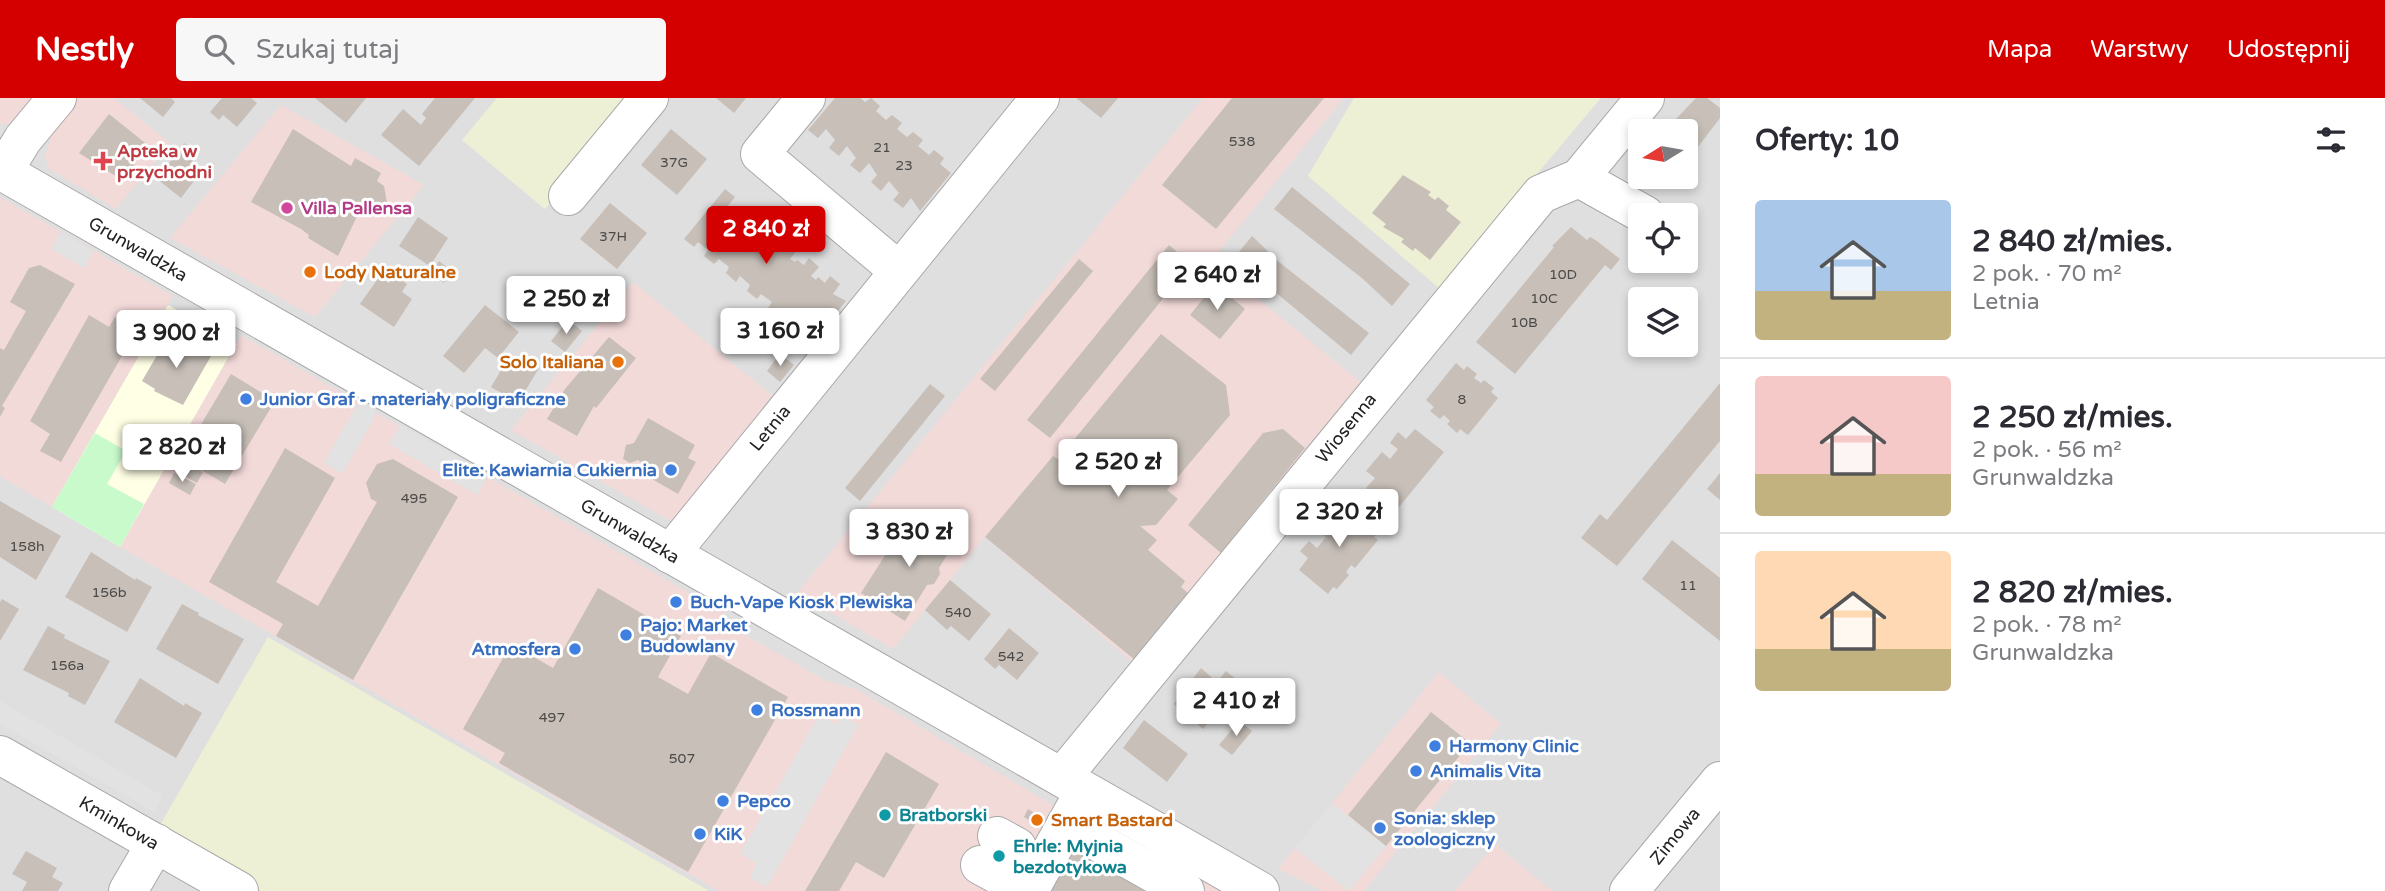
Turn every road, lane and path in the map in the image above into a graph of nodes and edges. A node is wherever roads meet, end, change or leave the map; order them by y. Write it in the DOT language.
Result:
graph roads {
  1 [pos="57,98"];
  2 [pos="649,98"];
  3 [pos="806,98"];
  4 [pos="1040,98"];
  5 [pos="1645,98"];
  6 [pos="1,171"];
  7 [pos="1579,178"];
  8 [pos="568,196"];
  9 [pos="1628,205"];
  10 [pos="899,271"];
  11 [pos="670,554"];
  12 [pos="0,755"];
  13 [pos="1720,781"];
  14 [pos="1074,783"];
  15 [pos="1066,824"];
  16 [pos="156,844"];
  17 [pos="1002,859"];
  18 [pos="128,891"];
  19 [pos="239,891"];
  20 [pos="1185,891"];
  21 [pos="1260,891"];
  22 [pos="1629,891"];
  1 -- 6 [label="street"];
  2 -- 8 [label="street"];
  3 -- 10 [label="street"];
  4 -- 10 [label="street, Letnia"];
  5 -- 7 [label="street, Wiosenna"];
  6 -- 11 [label="street, Grunwaldzka"];
  7 -- 9 [label="street"];
  7 -- 14 [label="street, Wiosenna"];
  10 -- 11 [label="street, Letnia"];
  11 -- 14 [label="street, Grunwaldzka"];
  12 -- 16 [label="street, Kminkowa"];
  13 -- 22 [label="street, Zimowa"];
  14 -- 15 [label="street, Wiosenna"];
  14 -- 21 [label="street, Grunwaldzka"];
  15 -- 17 [label="street, Wiosenna"];
  15 -- 20 [label="street"];
  16 -- 18 [label="street"];
  16 -- 19 [label="street, Kminkowa"];
}
